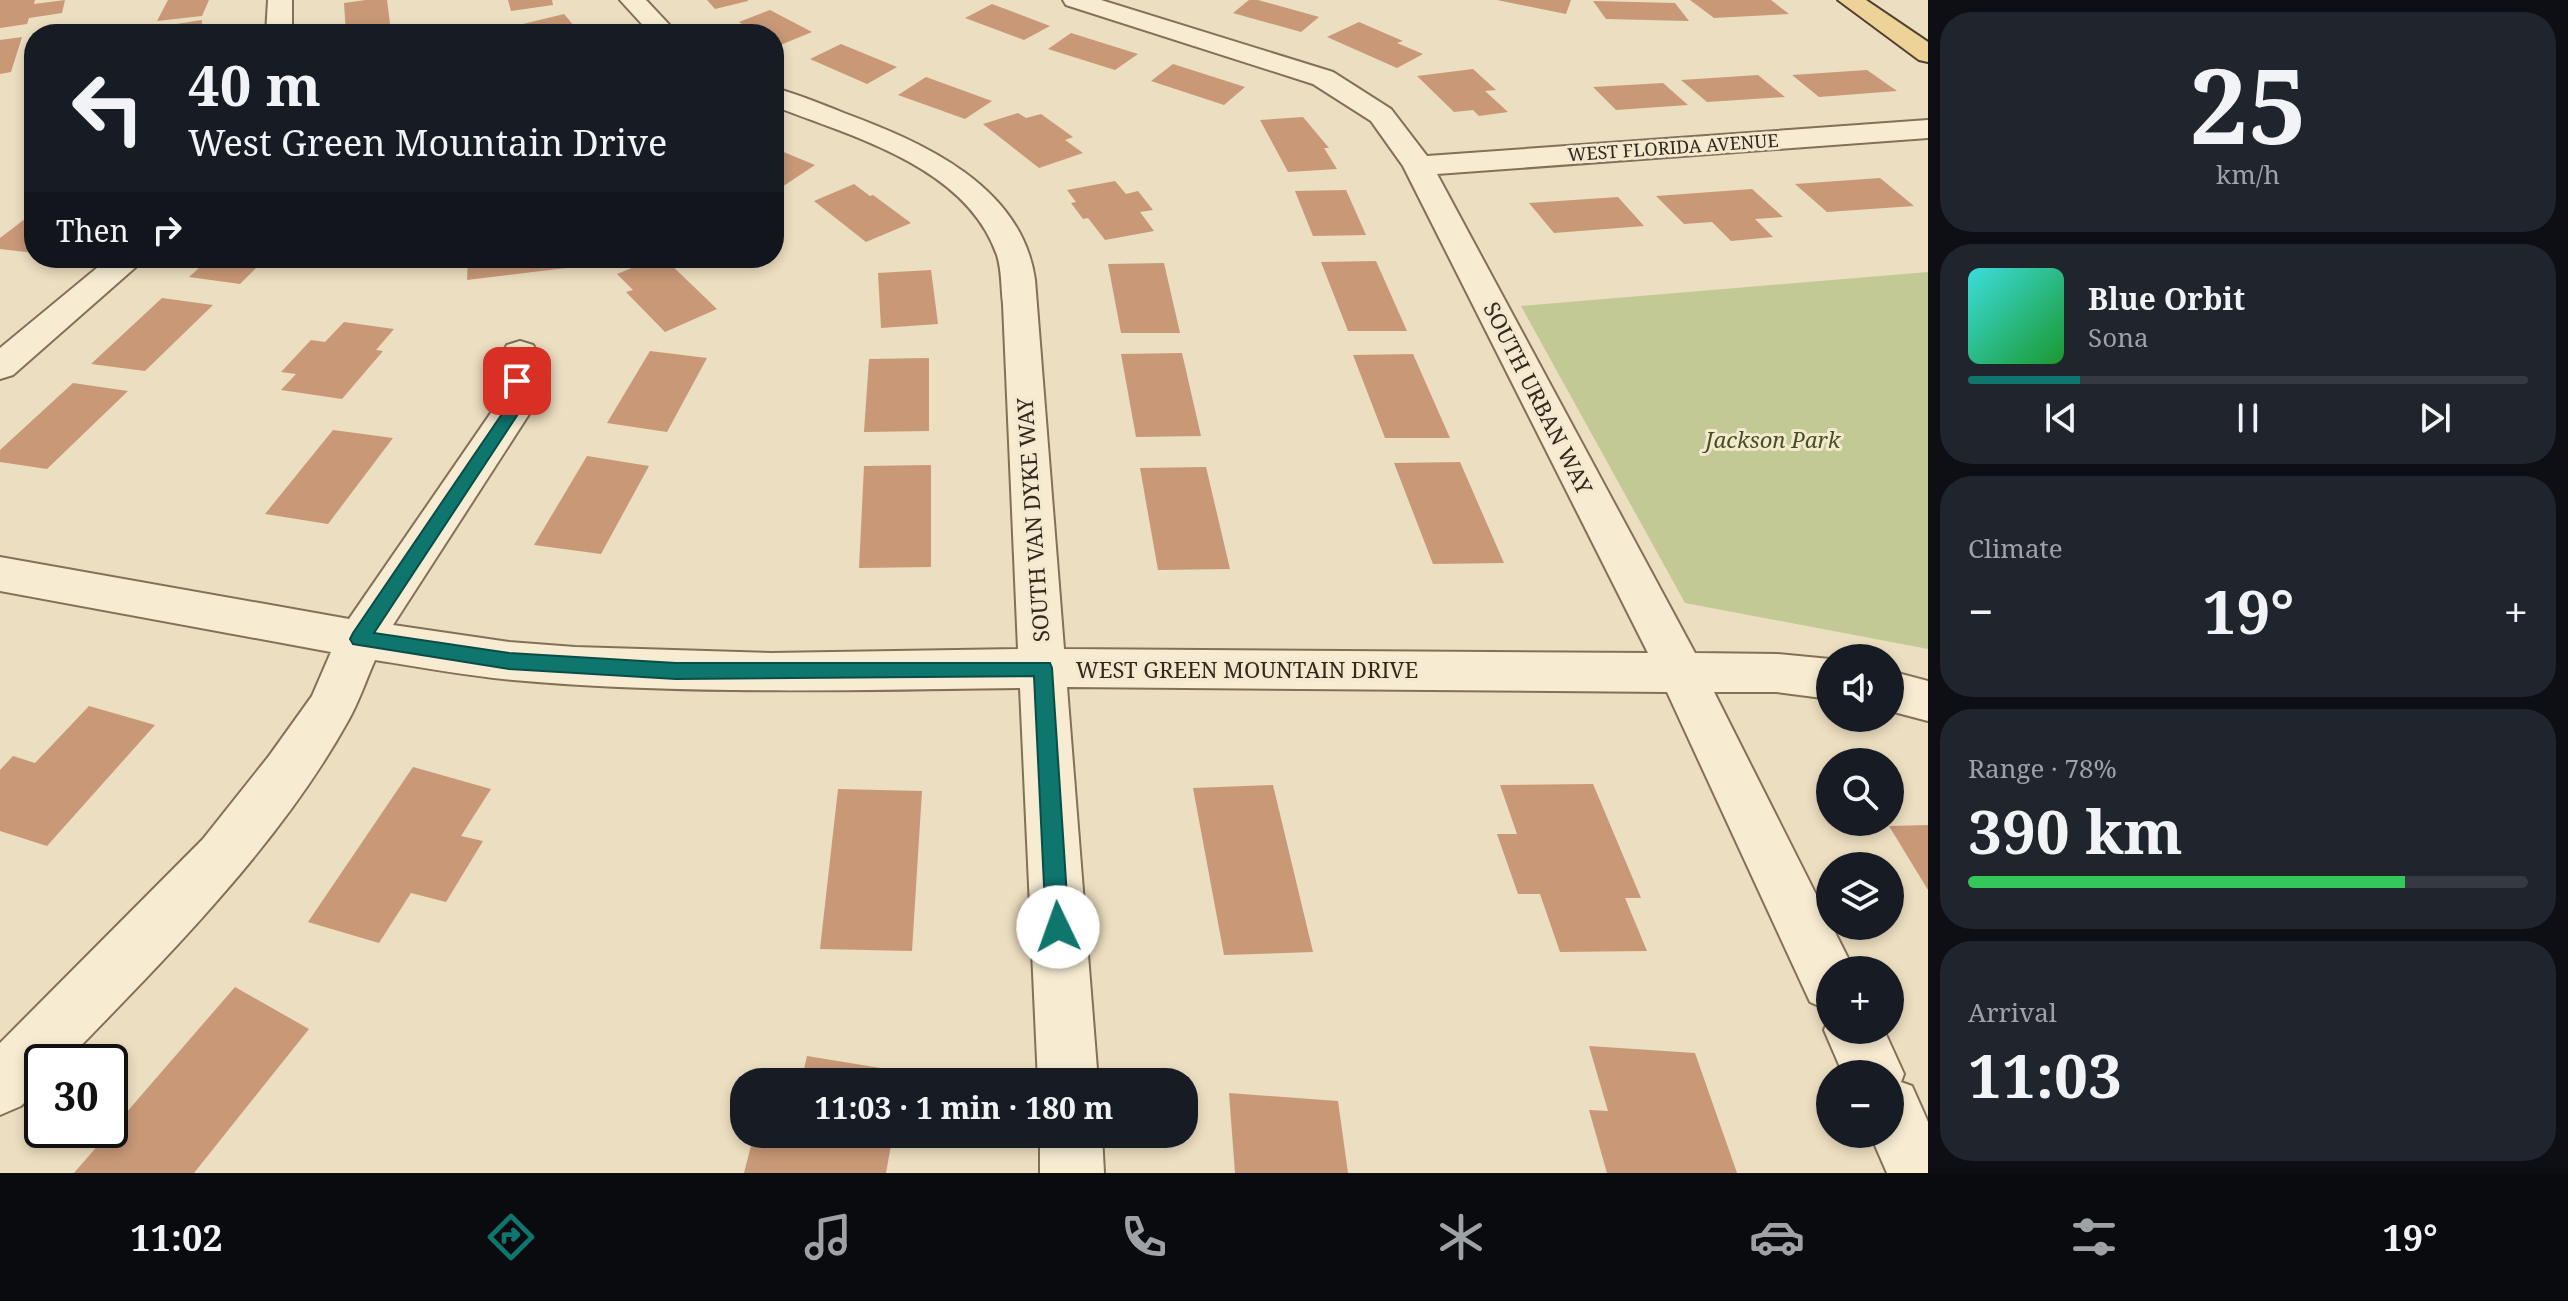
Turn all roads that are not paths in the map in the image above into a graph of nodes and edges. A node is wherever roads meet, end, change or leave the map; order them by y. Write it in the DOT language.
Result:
graph roads {
  1 [pos="280,0"];
  2 [pos="632,0"];
  3 [pos="1075,0"];
  4 [pos="1850,0"];
  5 [pos="279,24"];
  6 [pos="655,24"];
  7 [pos="1928,54"];
  8 [pos="784,100"];
  9 [pos="1928,129"];
  10 [pos="1418,166"];
  11 [pos="117,268"];
  12 [pos="520,353"];
  13 [pos="0,367"];
  14 [pos="0,574"];
  15 [pos="360,639"];
  16 [pos="1043,668"];
  17 [pos="1681,672"];
  18 [pos="1816,677"];
  19 [pos="1904,695"];
  20 [pos="1928,701"];
  21 [pos="1818,956"];
  22 [pos="1067,1068"];
  23 [pos="0,1085"];
  24 [pos="1904,1139"];
  25 [pos="1071,1148"];
  26 [pos="1072,1173"];
  27 [pos="1919,1173"];
  1 -- 5 [label="street"];
  2 -- 6 [label="street"];
  3 -- 10 [label="street, SOUTH URBAN WAY"];
  4 -- 7 [label="main road"];
  8 -- 16 [label="street, SOUTH VAN DYKE WAY"];
  9 -- 10 [label="street, WEST FLORIDA AVENUE"];
  10 -- 17 [label="street, SOUTH URBAN WAY"];
  11 -- 13 [label="street"];
  12 -- 15 [label="street"];
  14 -- 15 [label="street, WEST GREEN MOUNTAIN DRIVE"];
  15 -- 16 [label="street, WEST GREEN MOUNTAIN DRIVE"];
  15 -- 23 [label="street"];
  16 -- 17 [label="street, WEST GREEN MOUNTAIN DRIVE"];
  16 -- 22 [label="street, SOUTH VAN DYKE WAY"];
  17 -- 18 [label="street, WEST GREEN MOUNTAIN DRIVE"];
  17 -- 21 [label="street, SOUTH URBAN WAY"];
  19 -- 20 [label="street"];
  24 -- 27 [label="street"];
  25 -- 26 [label="street"];
}
